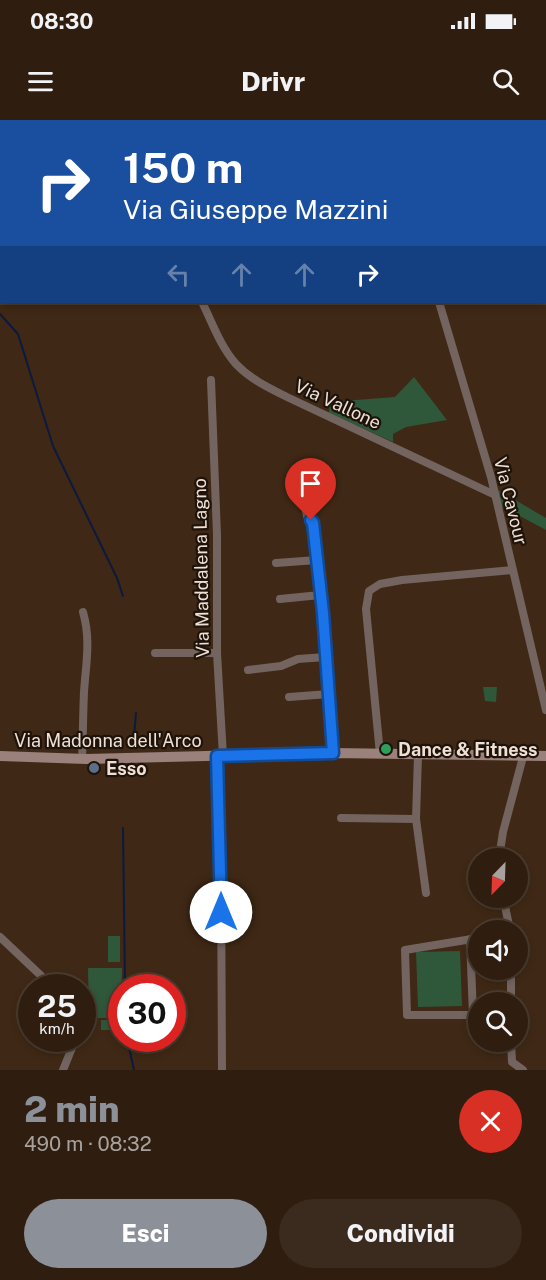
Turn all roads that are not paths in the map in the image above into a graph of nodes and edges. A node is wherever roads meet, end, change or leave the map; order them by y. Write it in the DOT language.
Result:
graph roads {
  1 [pos="203,303"];
  2 [pos="439,303"];
  3 [pos="211,380"];
  4 [pos="495,495"];
  5 [pos="305,506"];
  6 [pos="317,560"];
  7 [pos="276,563"];
  8 [pos="513,570"];
  9 [pos="320,595"];
  10 [pos="280,599"];
  11 [pos="83,612"];
  12 [pos="155,653"];
  13 [pos="217,653"];
  14 [pos="326,657"];
  15 [pos="248,670"];
  16 [pos="329,694"];
  17 [pos="289,697"];
  18 [pos="546,710"];
  19 [pos="333,753"];
  20 [pos="380,754"];
  21 [pos="418,755"];
  22 [pos="0,756"];
  23 [pos="220,756"];
  24 [pos="546,756"];
  25 [pos="523,757"];
  26 [pos="82,759"];
  27 [pos="341,818"];
  28 [pos="416,819"];
  29 [pos="501,848"];
  30 [pos="426,893"];
  31 [pos="0,937"];
  32 [pos="474,938"];
  33 [pos="39,974"];
  34 [pos="70,1052"];
  35 [pos="512,1052"];
  36 [pos="63,1070"];
  37 [pos="222,1070"];
  38 [pos="523,1070"];
  1 -- 4 [label="street, Via Vallone"];
  2 -- 4 [label="street, Via Cavour"];
  3 -- 13 [label="street, Via Maddalena Lagno"];
  4 -- 8 [label="street, Via Cavour"];
  5 -- 6 [label="street"];
  6 -- 7 [label="street"];
  6 -- 9 [label="street"];
  8 -- 18 [label="street, Via Cavour"];
  8 -- 20 [label="street"];
  9 -- 10 [label="street"];
  9 -- 14 [label="street"];
  11 -- 26 [label="street"];
  12 -- 13 [label="street"];
  13 -- 23 [label="street, Via Maddalena Lagno"];
  14 -- 15 [label="street"];
  14 -- 16 [label="street"];
  16 -- 17 [label="street"];
  16 -- 19 [label="street"];
  19 -- 20 [label="main road, Via Madonna dell'Arco"];
  19 -- 23 [label="main road, Via Madonna dell'Arco"];
  20 -- 21 [label="main road, Via Madonna dell'Arco"];
  21 -- 25 [label="main road, Via Madonna dell'Arco"];
  21 -- 28 [label="street"];
  22 -- 26 [label="main road, Via Madonna dell'Arco"];
  23 -- 26 [label="main road, Via Madonna dell'Arco"];
  23 -- 37 [label="street, Via Maddalena Lagno"];
  24 -- 25 [label="main road, Via Madonna dell'Arco"];
  25 -- 29 [label="street"];
  27 -- 28 [label="street"];
  28 -- 30 [label="street"];
  31 -- 33 [label="street"];
  32 -- 32 [label="street"];
  34 -- 36 [label="street"];
  35 -- 38 [label="street"];
}
